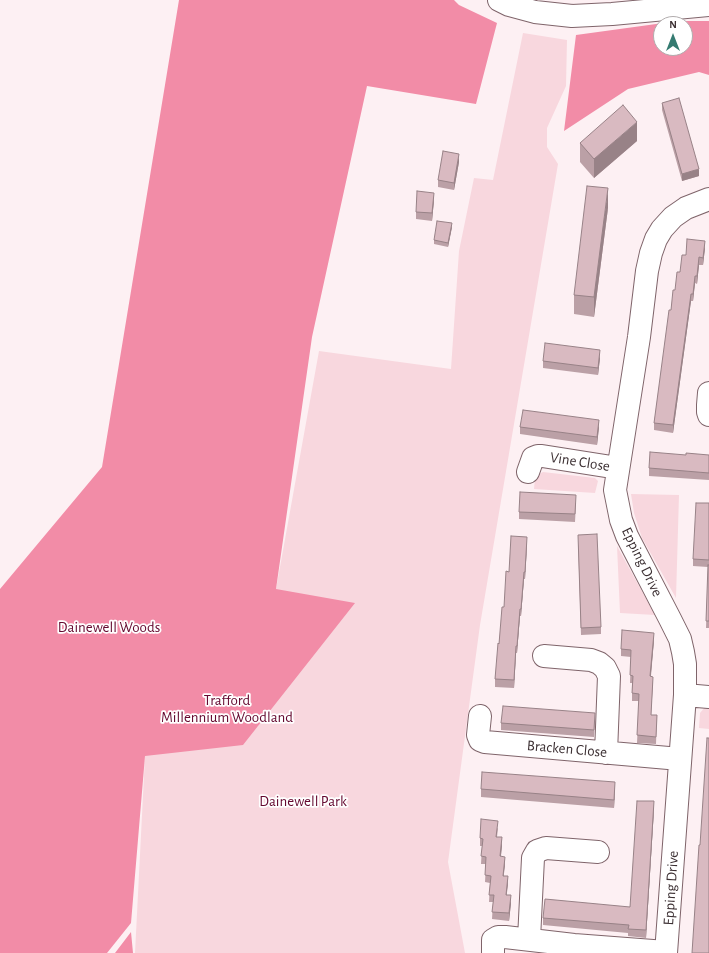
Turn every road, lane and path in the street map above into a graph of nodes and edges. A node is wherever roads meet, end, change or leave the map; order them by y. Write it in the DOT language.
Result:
graph roads {
  1 [pos="499,0"];
  2 [pos="661,5"];
  3 [pos="709,5"];
  4 [pos="709,200"];
  5 [pos="709,393"];
  6 [pos="709,415"];
  7 [pos="618,468"];
  8 [pos="528,472"];
  9 [pos="544,656"];
  10 [pos="685,695"];
  11 [pos="709,696"];
  12 [pos="480,716"];
  13 [pos="606,753"];
  14 [pos="680,759"];
  15 [pos="598,852"];
  16 [pos="529,939"];
  17 [pos="573,949"];
  18 [pos="666,952"];
  19 [pos="493,953"];
  1 -- 2 [label="street"];
  2 -- 3 [label="street"];
  4 -- 7 [label="street, Epping Drive"];
  5 -- 6 [label="street"];
  7 -- 8 [label="street, Vine Close"];
  7 -- 10 [label="street, Epping Drive"];
  9 -- 13 [label="street"];
  10 -- 11 [label="street"];
  10 -- 14 [label="street, Epping Drive"];
  12 -- 13 [label="street, Bracken Close"];
  13 -- 14 [label="street, Bracken Close"];
  14 -- 18 [label="street, Epping Drive"];
  15 -- 16 [label="street"];
  16 -- 17 [label="street"];
  16 -- 19 [label="street"];
  17 -- 18 [label="street"];
}
